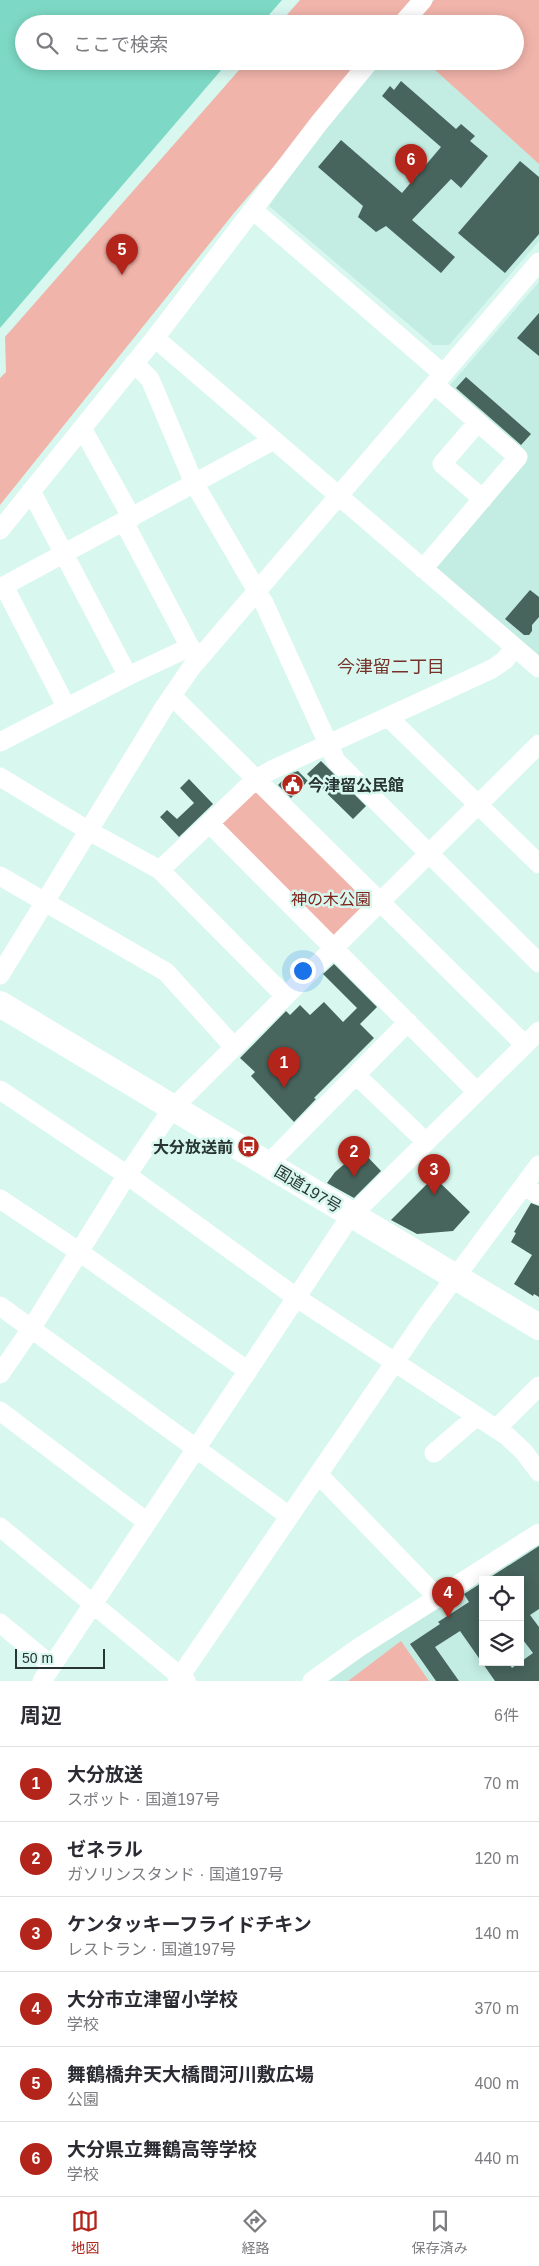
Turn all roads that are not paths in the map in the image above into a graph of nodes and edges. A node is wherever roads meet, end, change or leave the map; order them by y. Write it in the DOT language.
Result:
graph roads {
  1 [pos="423,0"];
  2 [pos="410,15"];
  3 [pos="363,70"];
  4 [pos="253,210"];
  5 [pos="539,262"];
  6 [pos="154,338"];
  7 [pos="134,363"];
  8 [pos="438,379"];
  9 [pos="478,422"];
  10 [pos="82,428"];
  11 [pos="274,440"];
  12 [pos="194,483"];
  13 [pos="31,491"];
  14 [pos="338,495"];
  15 [pos="483,499"];
  16 [pos="128,520"];
  17 [pos="0,530"];
  18 [pos="64,554"];
  19 [pos="423,569"];
  20 [pos="2,587"];
  21 [pos="256,590"];
  22 [pos="514,647"];
  23 [pos="195,652"];
  24 [pos="539,668"];
  25 [pos="128,676"];
  26 [pos="172,696"];
  27 [pos="67,708"];
  28 [pos="389,718"];
  29 [pos="3,734"];
  30 [pos="329,745"];
  31 [pos="535,755"];
  32 [pos="0,777"];
  33 [pos="256,780"];
  34 [pos="478,805"];
  35 [pos="210,824"];
  36 [pos="89,831"];
  37 [pos="429,854"];
  38 [pos="539,864"];
  39 [pos="160,870"];
  40 [pos="0,876"];
  41 [pos="45,902"];
  42 [pos="380,902"];
  43 [pos="334,948"];
  44 [pos="539,963"];
  45 [pos="0,975"];
  46 [pos="285,996"];
  47 [pos="0,1004"];
  48 [pos="408,1022"];
  49 [pos="0,1024"];
  50 [pos="539,1031"];
  51 [pos="525,1045"];
  52 [pos="234,1047"];
  53 [pos="356,1075"];
  54 [pos="0,1090"];
  55 [pos="477,1092"];
  56 [pos="167,1114"];
  57 [pos="426,1142"];
  58 [pos="267,1165"];
  59 [pos="539,1165"];
  60 [pos="127,1175"];
  61 [pos="531,1190"];
  62 [pos="0,1199"];
  63 [pos="347,1221"];
  64 [pos="78,1251"];
  65 [pos="450,1284"];
  66 [pos="297,1298"];
  67 [pos="0,1306"];
  68 [pos="539,1327"];
  69 [pos="31,1329"];
  70 [pos="539,1342"];
  71 [pos="395,1361"];
  72 [pos="248,1371"];
  73 [pos="0,1374"];
  74 [pos="539,1386"];
  75 [pos="0,1411"];
  76 [pos="477,1416"];
  77 [pos="496,1429"];
  78 [pos="196,1448"];
  79 [pos="434,1453"];
  80 [pos="539,1472"];
  81 [pos="318,1474"];
  82 [pos="289,1516"];
  83 [pos="147,1522"];
  84 [pos="0,1527"];
  85 [pos="539,1533"];
  86 [pos="437,1597"];
  87 [pos="94,1602"];
  88 [pos="0,1623"];
  89 [pos="47,1673"];
  90 [pos="181,1679"];
  91 [pos="312,1681"];
  1 -- 2 [label="street"];
  3 -- 4 [label="street"];
  4 -- 6 [label="street"];
  4 -- 8 [label="street"];
  5 -- 8 [label="street"];
  6 -- 7 [label="street"];
  6 -- 11 [label="street"];
  7 -- 10 [label="street"];
  7 -- 12 [label="street"];
  8 -- 9 [label="street"];
  8 -- 14 [label="street"];
  9 -- 15 [label="street"];
  9 -- 15 [label="street"];
  10 -- 13 [label="street"];
  10 -- 16 [label="street"];
  11 -- 12 [label="street"];
  11 -- 14 [label="street"];
  12 -- 16 [label="street"];
  12 -- 21 [label="street"];
  13 -- 17 [label="street"];
  13 -- 18 [label="street"];
  14 -- 19 [label="street"];
  14 -- 21 [label="street"];
  15 -- 19 [label="street"];
  16 -- 18 [label="street"];
  16 -- 23 [label="street"];
  18 -- 20 [label="street"];
  18 -- 25 [label="street"];
  19 -- 22 [label="street"];
  20 -- 27 [label="street"];
  21 -- 23 [label="street"];
  21 -- 30 [label="street"];
  22 -- 24 [label="street"];
  22 -- 28 [label="street"];
  23 -- 25 [label="street"];
  23 -- 26 [label="street"];
  25 -- 27 [label="street"];
  26 -- 33 [label="street"];
  26 -- 36 [label="street"];
  27 -- 29 [label="street"];
  28 -- 30 [label="street"];
  28 -- 34 [label="street"];
  30 -- 33 [label="street"];
  30 -- 37 [label="street"];
  31 -- 34 [label="street"];
  32 -- 36 [label="street"];
  33 -- 35 [label="street"];
  33 -- 42 [label="street"];
  34 -- 37 [label="street"];
  34 -- 38 [label="street"];
  35 -- 39 [label="street"];
  35 -- 43 [label="street"];
  36 -- 39 [label="street"];
  36 -- 41 [label="street"];
  37 -- 42 [label="street"];
  37 -- 44 [label="street"];
  39 -- 46 [label="street"];
  40 -- 41 [label="street"];
  41 -- 45 [label="street"];
  41 -- 52 [label="street"];
  42 -- 43 [label="street"];
  42 -- 51 [label="street"];
  43 -- 46 [label="street"];
  43 -- 48 [label="street"];
  46 -- 52 [label="street"];
  47 -- 56 [label="highway, 国道197号"];
  48 -- 53 [label="street"];
  48 -- 55 [label="street"];
  49 -- 56 [label="highway, 国道197号"];
  50 -- 51 [label="street"];
  51 -- 55 [label="street"];
  52 -- 56 [label="street"];
  53 -- 57 [label="street"];
  53 -- 58 [label="street"];
  54 -- 60 [label="street"];
  55 -- 57 [label="street"];
  56 -- 58 [label="highway, 国道197号"];
  56 -- 60 [label="street"];
  56 -- 63 [label="highway, 国道197号"];
  57 -- 63 [label="street"];
  58 -- 63 [label="highway, 国道197号"];
  59 -- 61 [label="street"];
  60 -- 64 [label="street"];
  60 -- 66 [label="street"];
  61 -- 65 [label="street"];
  62 -- 64 [label="street"];
  63 -- 65 [label="highway, 国道197号"];
  63 -- 66 [label="street"];
  64 -- 69 [label="street"];
  64 -- 72 [label="street"];
  65 -- 68 [label="highway, 国道197号"];
  65 -- 70 [label="highway, 国道197号"];
  65 -- 71 [label="street"];
  66 -- 71 [label="street"];
  66 -- 72 [label="street"];
  67 -- 69 [label="street"];
  69 -- 73 [label="street"];
  69 -- 78 [label="street"];
  71 -- 76 [label="street"];
  71 -- 81 [label="street"];
  72 -- 78 [label="street"];
  74 -- 77 [label="street"];
  75 -- 83 [label="street"];
  76 -- 77 [label="street"];
  76 -- 79 [label="street"];
  77 -- 80 [label="street"];
  78 -- 82 [label="street"];
  78 -- 83 [label="street"];
  81 -- 82 [label="street"];
  81 -- 86 [label="street"];
  82 -- 90 [label="street"];
  83 -- 87 [label="street"];
  84 -- 87 [label="street"];
  85 -- 86 [label="street"];
  86 -- 91 [label="street"];
  87 -- 89 [label="street"];
  87 -- 90 [label="street"];
  88 -- 89 [label="street"];
}
